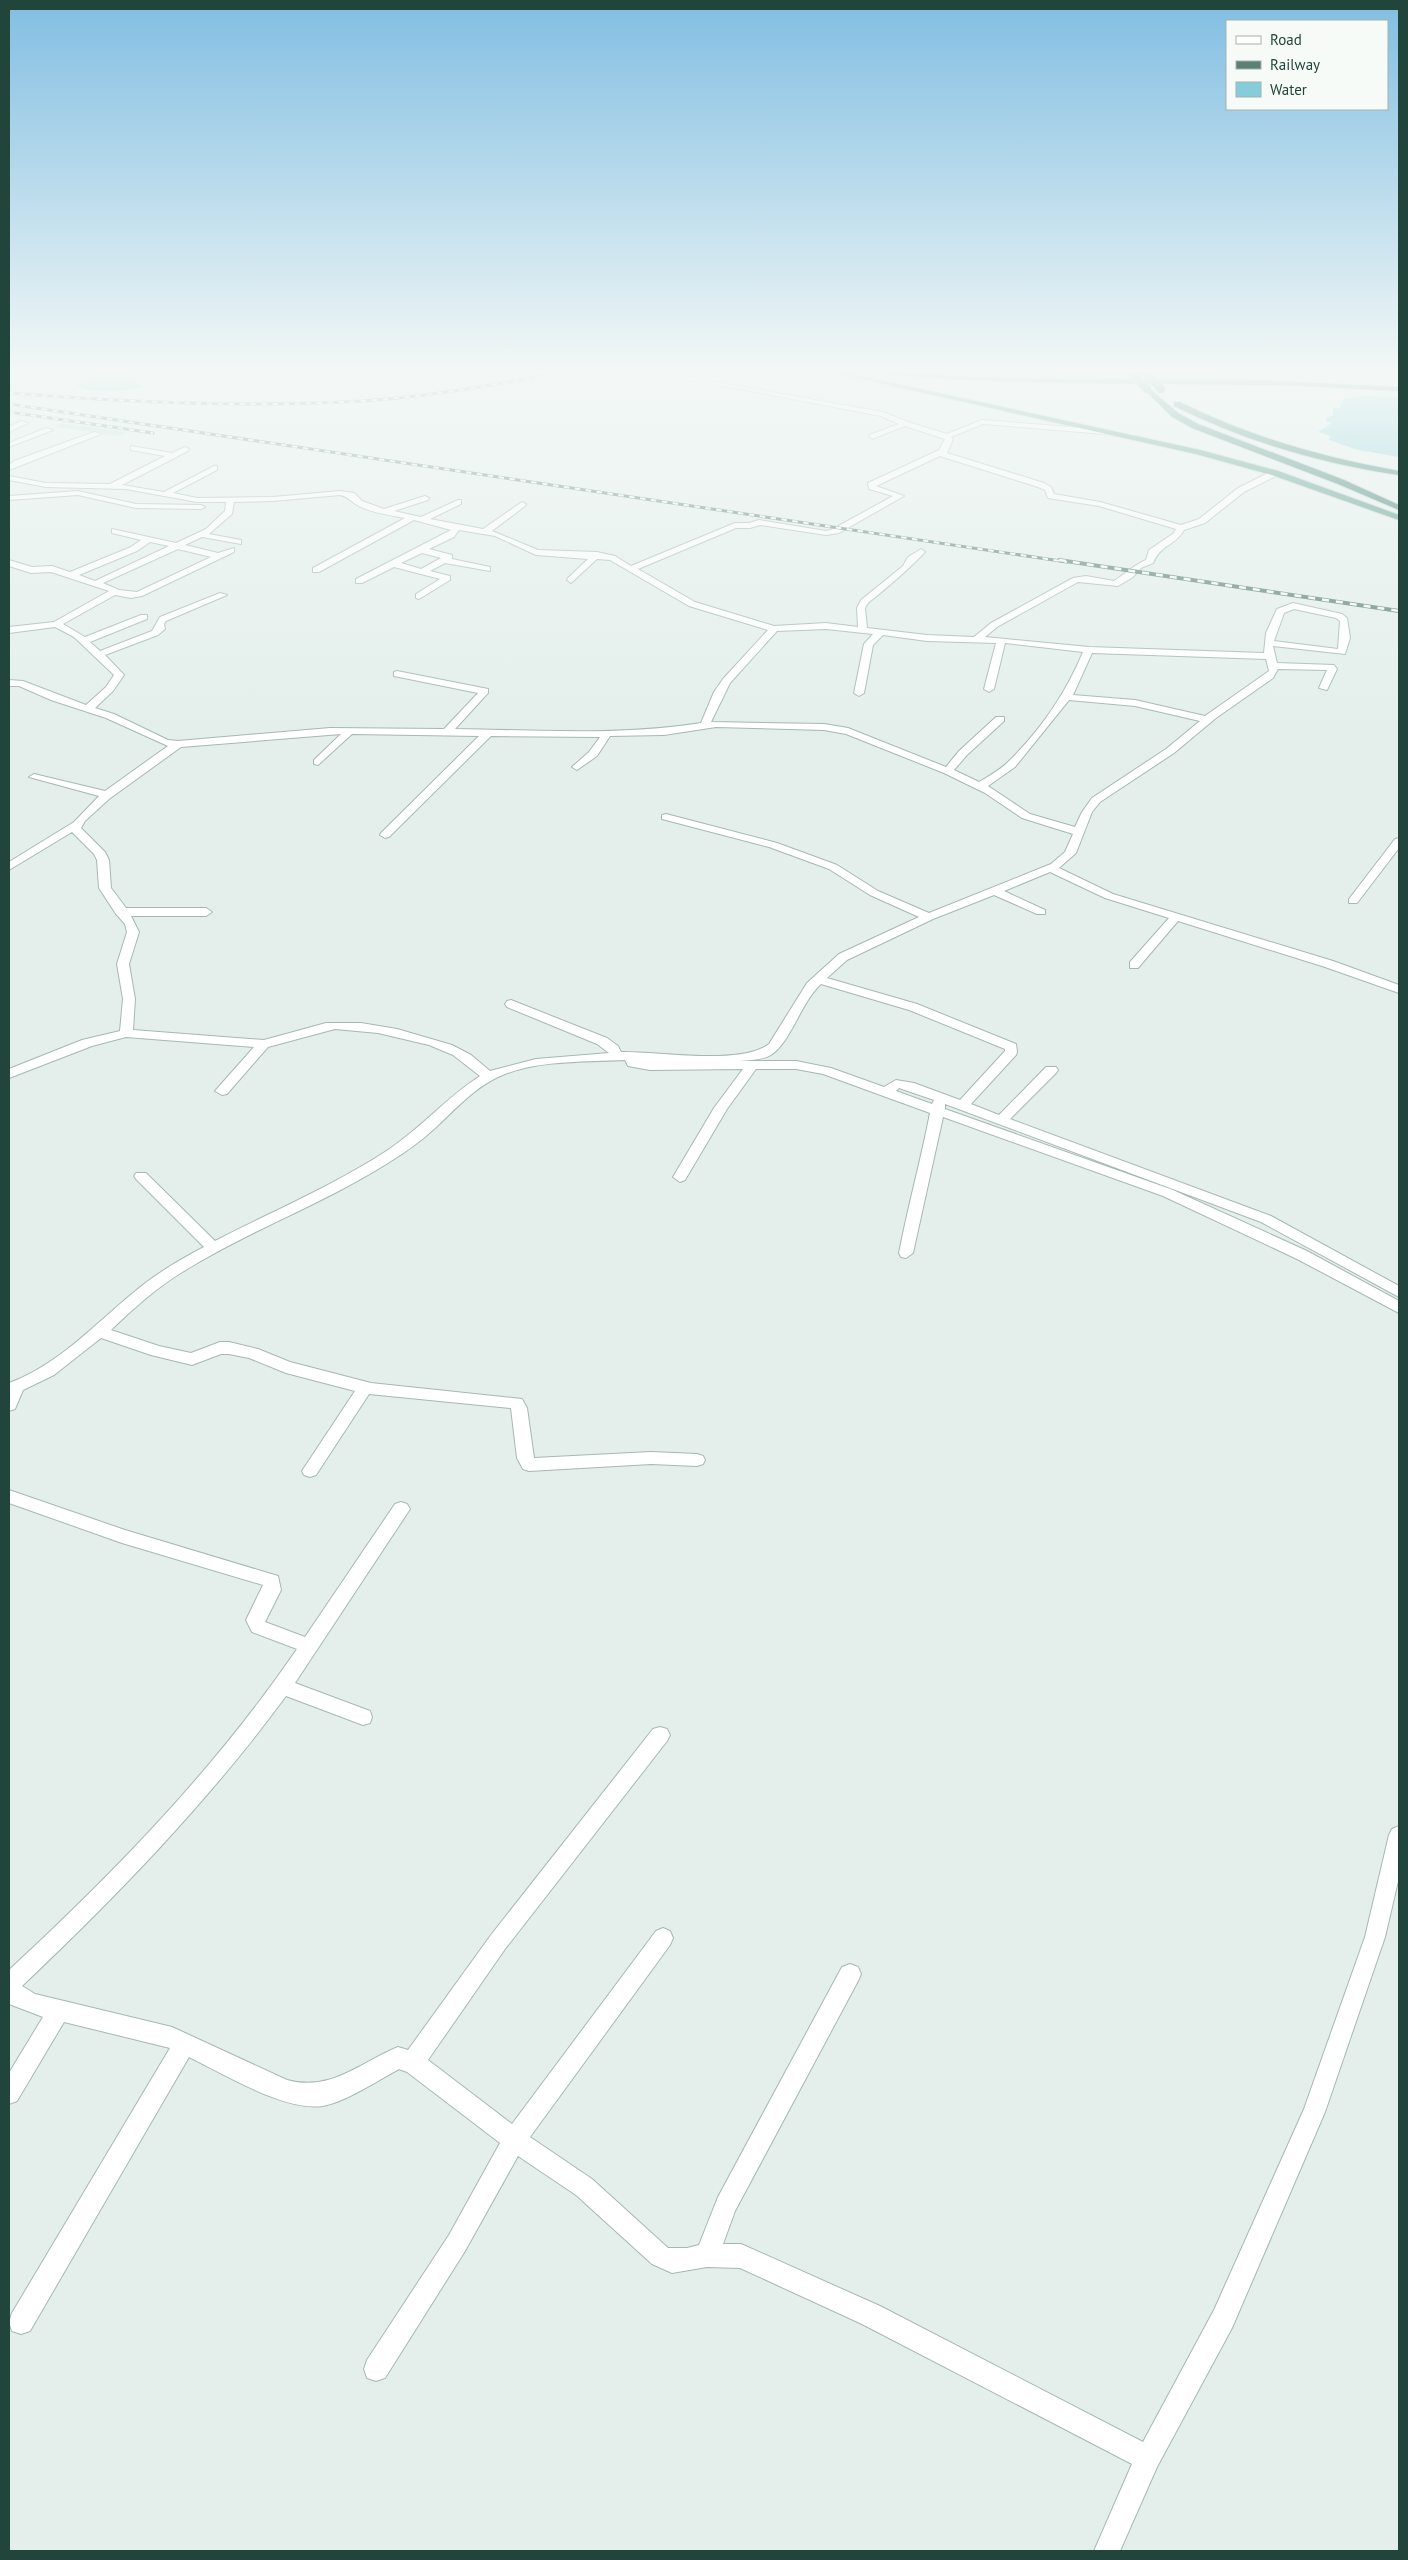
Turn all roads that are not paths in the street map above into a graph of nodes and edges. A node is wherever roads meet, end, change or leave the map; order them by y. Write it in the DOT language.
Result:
graph roads {
  1 [pos="134,488"];
  2 [pos="175,488"];
  3 [pos="338,488"];
  4 [pos="877,488"];
  5 [pos="1047,488"];
  6 [pos="1244,488"];
  7 [pos="1318,488"];
  8 [pos="1355,488"];
  9 [pos="1365,488"];
  10 [pos="165,494"];
  11 [pos="347,494"];
  12 [pos="9,498"];
  13 [pos="425,498"];
  14 [pos="458,502"];
  15 [pos="1399,502"];
  16 [pos="230,503"];
  17 [pos="522,504"];
  18 [pos="1399,508"];
  19 [pos="383,512"];
  20 [pos="1399,518"];
  21 [pos="408,520"];
  22 [pos="420,520"];
  23 [pos="212,528"];
  24 [pos="1181,528"];
  25 [pos="455,530"];
  26 [pos="115,531"];
  27 [pos="485,532"];
  28 [pos="202,535"];
  29 [pos="247,536"];
  30 [pos="148,539"];
  31 [pos="238,542"];
  32 [pos="178,547"];
  33 [pos="231,550"];
  34 [pos="422,550"];
  35 [pos="921,552"];
  36 [pos="220,556"];
  37 [pos="596,557"];
  38 [pos="444,560"];
  39 [pos="9,563"];
  40 [pos="393,564"];
  41 [pos="633,568"];
  42 [pos="487,569"];
  43 [pos="316,570"];
  44 [pos="423,571"];
  45 [pos="71,575"];
  46 [pos="571,580"];
  47 [pos="359,581"];
  48 [pos="97,583"];
  49 [pos="115,592"];
  50 [pos="223,595"];
  51 [pos="418,596"];
  52 [pos="144,617"];
  53 [pos="56,624"];
  54 [pos="9,630"];
  55 [pos="863,630"];
  56 [pos="772,631"];
  57 [pos="876,636"];
  58 [pos="978,638"];
  59 [pos="84,641"];
  60 [pos="1001,642"];
  61 [pos="1269,643"];
  62 [pos="1089,653"];
  63 [pos="97,654"];
  64 [pos="1271,661"];
  65 [pos="397,674"];
  66 [pos="9,683"];
  67 [pos="1324,688"];
  68 [pos="989,689"];
  69 [pos="859,694"];
  70 [pos="1067,697"];
  71 [pos="88,709"];
  72 [pos="1000,719"];
  73 [pos="1208,720"];
  74 [pos="705,725"];
  75 [pos="350,730"];
  76 [pos="447,732"];
  77 [pos="488,733"];
  78 [pos="607,733"];
  79 [pos="178,744"];
  80 [pos="318,762"];
  81 [pos="577,767"];
  82 [pos="948,771"];
  83 [pos="34,777"];
  84 [pos="980,786"];
  85 [pos="108,795"];
  86 [pos="666,817"];
  87 [pos="78,824"];
  88 [pos="1079,832"];
  89 [pos="385,835"];
  90 [pos="1399,841"];
  91 [pos="9,867"];
  92 [pos="1050,868"];
  93 [pos="993,890"];
  94 [pos="1353,901"];
  95 [pos="120,912"];
  96 [pos="206,912"];
  97 [pos="1041,912"];
  98 [pos="929,917"];
  99 [pos="1175,918"];
  100 [pos="1134,965"];
  101 [pos="818,979"];
  102 [pos="1399,989"];
  103 [pos="511,1004"];
  104 [pos="126,1032"];
  105 [pos="264,1044"];
  106 [pos="623,1057"];
  107 [pos="752,1066"];
  108 [pos="1051,1070"];
  109 [pos="9,1074"];
  110 [pos="488,1076"];
  111 [pos="222,1091"];
  112 [pos="886,1093"];
  113 [pos="941,1097"];
  114 [pos="964,1105"];
  115 [pos="937,1111"];
  116 [pos="1001,1120"];
  117 [pos="141,1176"];
  118 [pos="680,1176"];
  119 [pos="213,1247"];
  120 [pos="906,1253"];
  121 [pos="1399,1292"];
  122 [pos="1399,1308"];
  123 [pos="98,1332"];
  124 [pos="13,1388"];
  125 [pos="365,1388"];
  126 [pos="9,1405"];
  127 [pos="697,1460"];
  128 [pos="310,1471"];
  129 [pos="9,1496"];
  130 [pos="401,1508"];
  131 [pos="308,1646"];
  132 [pos="282,1686"];
  133 [pos="363,1717"];
  134 [pos="660,1736"];
  135 [pos="1399,1835"];
  136 [pos="663,1938"];
  137 [pos="850,1974"];
  138 [pos="11,1992"];
  139 [pos="59,2011"];
  140 [pos="185,2044"];
  141 [pos="413,2062"];
  142 [pos="9,2092"];
  143 [pos="514,2140"];
  144 [pos="707,2254"];
  145 [pos="21,2322"];
  146 [pos="376,2369"];
  147 [pos="1148,2458"];
  148 [pos="1107,2551"];
  1 -- 10 [label="street"];
  2 -- 10 [label="street"];
  3 -- 11 [label="street"];
  4 -- 41 [label="street"];
  5 -- 24 [label="street"];
  6 -- 24 [label="street"];
  7 -- 20 [label="highway"];
  8 -- 18 [label="highway, bridge"];
  9 -- 15 [label="highway"];
  10 -- 16 [label="street"];
  11 -- 16 [label="street"];
  11 -- 19 [label="street"];
  12 -- 16 [label="street"];
  13 -- 19 [label="street"];
  14 -- 22 [label="street"];
  16 -- 23 [label="street"];
  17 -- 27 [label="street"];
  19 -- 21 [label="street"];
  21 -- 22 [label="street"];
  21 -- 43 [label="street"];
  22 -- 25 [label="street"];
  23 -- 28 [label="street"];
  23 -- 29 [label="street"];
  24 -- 58 [label="street"];
  25 -- 27 [label="street"];
  25 -- 34 [label="street"];
  26 -- 30 [label="street"];
  27 -- 37 [label="street"];
  28 -- 31 [label="street"];
  28 -- 32 [label="street"];
  30 -- 32 [label="street"];
  30 -- 45 [label="street"];
  32 -- 36 [label="street"];
  32 -- 48 [label="street"];
  33 -- 36 [label="street"];
  34 -- 38 [label="street"];
  34 -- 40 [label="street"];
  35 -- 55 [label="street"];
  36 -- 49 [label="street"];
  37 -- 41 [label="street"];
  37 -- 46 [label="street"];
  38 -- 42 [label="street"];
  38 -- 44 [label="street"];
  39 -- 45 [label="street"];
  40 -- 44 [label="street"];
  40 -- 47 [label="street"];
  41 -- 56 [label="street"];
  44 -- 51 [label="street"];
  45 -- 48 [label="street"];
  48 -- 49 [label="street"];
  49 -- 53 [label="street"];
  50 -- 63 [label="street"];
  52 -- 59 [label="street"];
  53 -- 54 [label="street"];
  53 -- 59 [label="street"];
  55 -- 56 [label="street"];
  55 -- 57 [label="street"];
  56 -- 74 [label="street"];
  57 -- 58 [label="street"];
  57 -- 69 [label="street"];
  58 -- 60 [label="street"];
  59 -- 63 [label="street"];
  60 -- 62 [label="street"];
  60 -- 68 [label="street"];
  61 -- 61 [label="street"];
  61 -- 64 [label="street"];
  62 -- 64 [label="street"];
  62 -- 70 [label="street"];
  63 -- 71 [label="street"];
  64 -- 67 [label="street"];
  64 -- 73 [label="street"];
  65 -- 76 [label="street"];
  66 -- 71 [label="street"];
  70 -- 73 [label="street"];
  70 -- 84 [label="street"];
  71 -- 79 [label="street"];
  72 -- 82 [label="street"];
  73 -- 88 [label="street"];
  74 -- 78 [label="street"];
  74 -- 82 [label="street"];
  75 -- 76 [label="street"];
  75 -- 79 [label="street"];
  75 -- 80 [label="street"];
  76 -- 77 [label="street"];
  77 -- 78 [label="street"];
  77 -- 89 [label="street"];
  78 -- 81 [label="street"];
  79 -- 85 [label="street"];
  82 -- 84 [label="street"];
  83 -- 85 [label="street"];
  84 -- 88 [label="street"];
  85 -- 87 [label="street"];
  86 -- 98 [label="street"];
  87 -- 91 [label="street"];
  87 -- 95 [label="street"];
  88 -- 92 [label="street"];
  90 -- 94 [label="street"];
  92 -- 93 [label="street"];
  92 -- 99 [label="street"];
  93 -- 97 [label="street"];
  93 -- 98 [label="street"];
  95 -- 96 [label="street"];
  95 -- 104 [label="street"];
  98 -- 101 [label="street"];
  99 -- 100 [label="street"];
  99 -- 102 [label="street"];
  101 -- 106 [label="street"];
  101 -- 114 [label="street"];
  103 -- 106 [label="street"];
  104 -- 105 [label="street"];
  104 -- 109 [label="street"];
  105 -- 110 [label="street"];
  105 -- 111 [label="street"];
  106 -- 107 [label="street"];
  106 -- 110 [label="street"];
  107 -- 112 [label="street"];
  107 -- 118 [label="street"];
  108 -- 116 [label="street"];
  110 -- 119 [label="street"];
  112 -- 113 [label="street"];
  112 -- 115 [label="street"];
  113 -- 114 [label="street"];
  113 -- 115 [label="street"];
  114 -- 116 [label="street"];
  115 -- 120 [label="street"];
  115 -- 122 [label="street"];
  116 -- 121 [label="street"];
  117 -- 119 [label="street"];
  119 -- 123 [label="street"];
  123 -- 124 [label="street"];
  123 -- 125 [label="street"];
  124 -- 126 [label="street"];
  125 -- 127 [label="street"];
  125 -- 128 [label="street"];
  129 -- 131 [label="street"];
  130 -- 131 [label="street"];
  131 -- 132 [label="street"];
  132 -- 133 [label="street"];
  132 -- 138 [label="street"];
  134 -- 141 [label="street"];
  135 -- 147 [label="street"];
  136 -- 143 [label="street"];
  137 -- 144 [label="street"];
  138 -- 139 [label="street"];
  139 -- 140 [label="street"];
  139 -- 142 [label="street"];
  140 -- 141 [label="street"];
  140 -- 145 [label="street"];
  141 -- 143 [label="street"];
  143 -- 144 [label="street"];
  143 -- 146 [label="street"];
  144 -- 147 [label="street"];
  147 -- 148 [label="street"];
}
